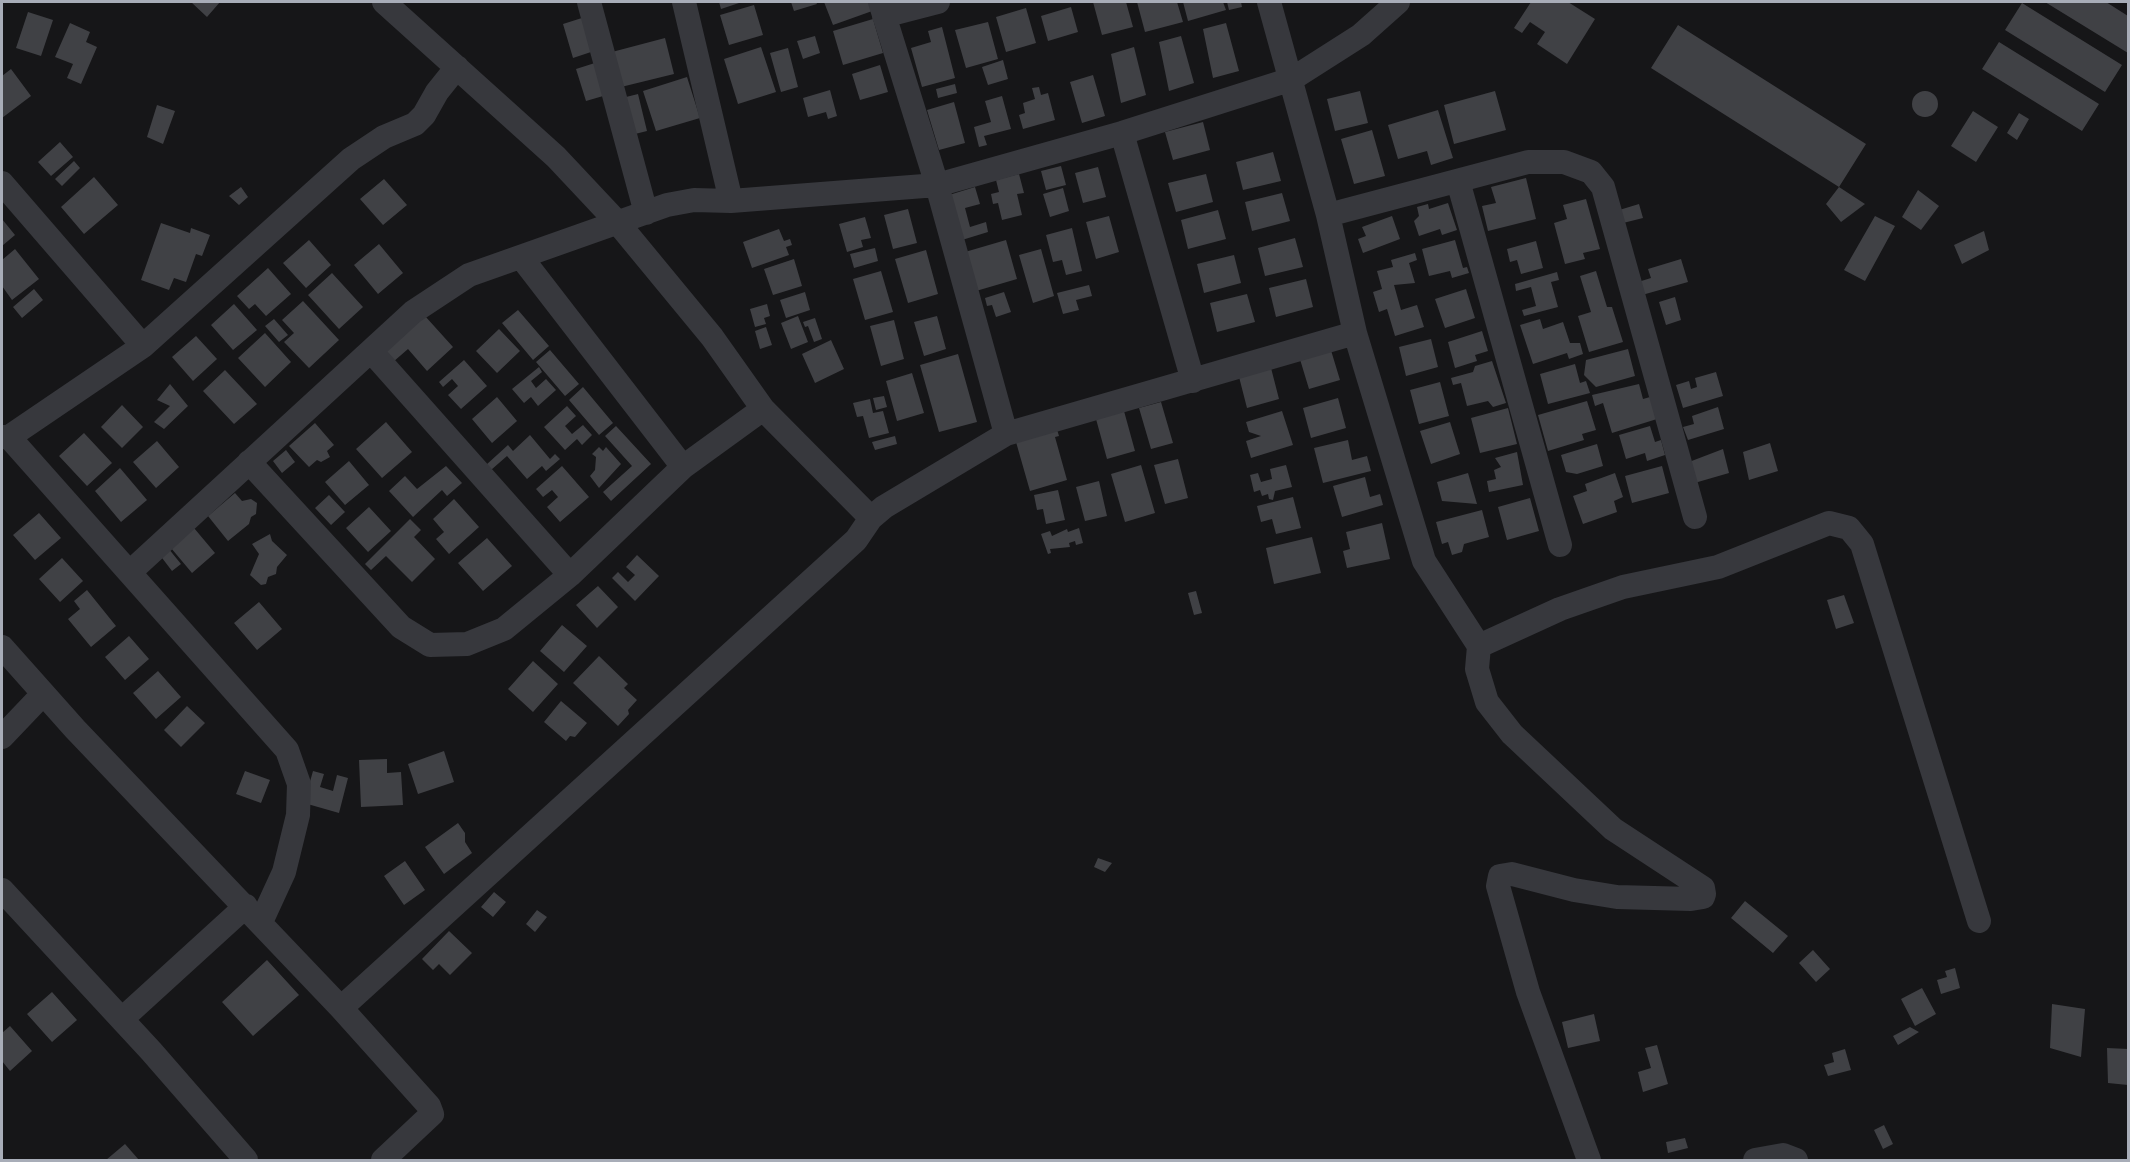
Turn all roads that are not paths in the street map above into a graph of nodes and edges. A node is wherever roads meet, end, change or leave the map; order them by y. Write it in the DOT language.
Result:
graph roads {
  1 [pos="384,2"];
  2 [pos="589,2"];
  3 [pos="684,2"];
  4 [pos="938,2"];
  5 [pos="1269,2"];
  6 [pos="1398,2"];
  7 [pos="882,9"];
  8 [pos="457,67"];
  9 [pos="1292,79"];
  10 [pos="1122,133"];
  11 [pos="1458,181"];
  12 [pos="2,183"];
  13 [pos="936,185"];
  14 [pos="731,201"];
  15 [pos="646,213"];
  16 [pos="1328,215"];
  17 [pos="618,223"];
  18 [pos="521,257"];
  19 [pos="1355,333"];
  20 [pos="143,346"];
  21 [pos="371,351"];
  22 [pos="1193,381"];
  23 [pos="763,409"];
  24 [pos="1006,434"];
  25 [pos="5,437"];
  26 [pos="249,462"];
  27 [pos="682,467"];
  28 [pos="1695,517"];
  29 [pos="871,518"];
  30 [pos="1560,545"];
  31 [pos="130,572"];
  32 [pos="570,575"];
  33 [pos="1479,646"];
  34 [pos="2,647"];
  35 [pos="44,694"];
  36 [pos="2,737"];
  37 [pos="2,890"];
  38 [pos="254,914"];
  39 [pos="1979,921"];
  40 [pos="341,1008"];
  41 [pos="122,1019"];
  42 [pos="246,1161"];
  43 [pos="383,1161"];
  44 [pos="1589,1161"];
  45 [pos="1755,1161"];
  46 [pos="1796,1161"];
  1 -- 8 [label="street"];
  2 -- 15 [label="street"];
  3 -- 14 [label="street"];
  4 -- 7 [label="street"];
  5 -- 9 [label="street"];
  6 -- 9 [label="street"];
  7 -- 13 [label="street"];
  8 -- 17 [label="street"];
  8 -- 20 [label="street"];
  9 -- 10 [label="street"];
  9 -- 16 [label="street"];
  10 -- 13 [label="street"];
  10 -- 22 [label="street"];
  11 -- 16 [label="street"];
  11 -- 28 [label="street"];
  11 -- 30 [label="street"];
  12 -- 20 [label="street"];
  13 -- 14 [label="street"];
  13 -- 24 [label="street"];
  14 -- 15 [label="street"];
  15 -- 17 [label="street"];
  16 -- 19 [label="street"];
  17 -- 18 [label="street"];
  17 -- 23 [label="street"];
  18 -- 21 [label="street"];
  18 -- 27 [label="street"];
  19 -- 22 [label="street"];
  19 -- 33 [label="street"];
  20 -- 25 [label="street"];
  21 -- 26 [label="street"];
  21 -- 32 [label="street"];
  22 -- 24 [label="street"];
  23 -- 27 [label="street"];
  23 -- 29 [label="street"];
  24 -- 29 [label="street"];
  25 -- 31 [label="street"];
  26 -- 31 [label="street"];
  26 -- 32 [label="street"];
  27 -- 32 [label="street"];
  29 -- 40 [label="street"];
  31 -- 38 [label="street"];
  33 -- 39 [label="street"];
  33 -- 44 [label="street"];
  34 -- 35 [label="street"];
  35 -- 36 [label="street"];
  35 -- 38 [label="street"];
  37 -- 41 [label="street"];
  38 -- 40 [label="street"];
  38 -- 41 [label="street"];
  40 -- 43 [label="street"];
  41 -- 42 [label="street"];
  45 -- 46 [label="street"];
}
